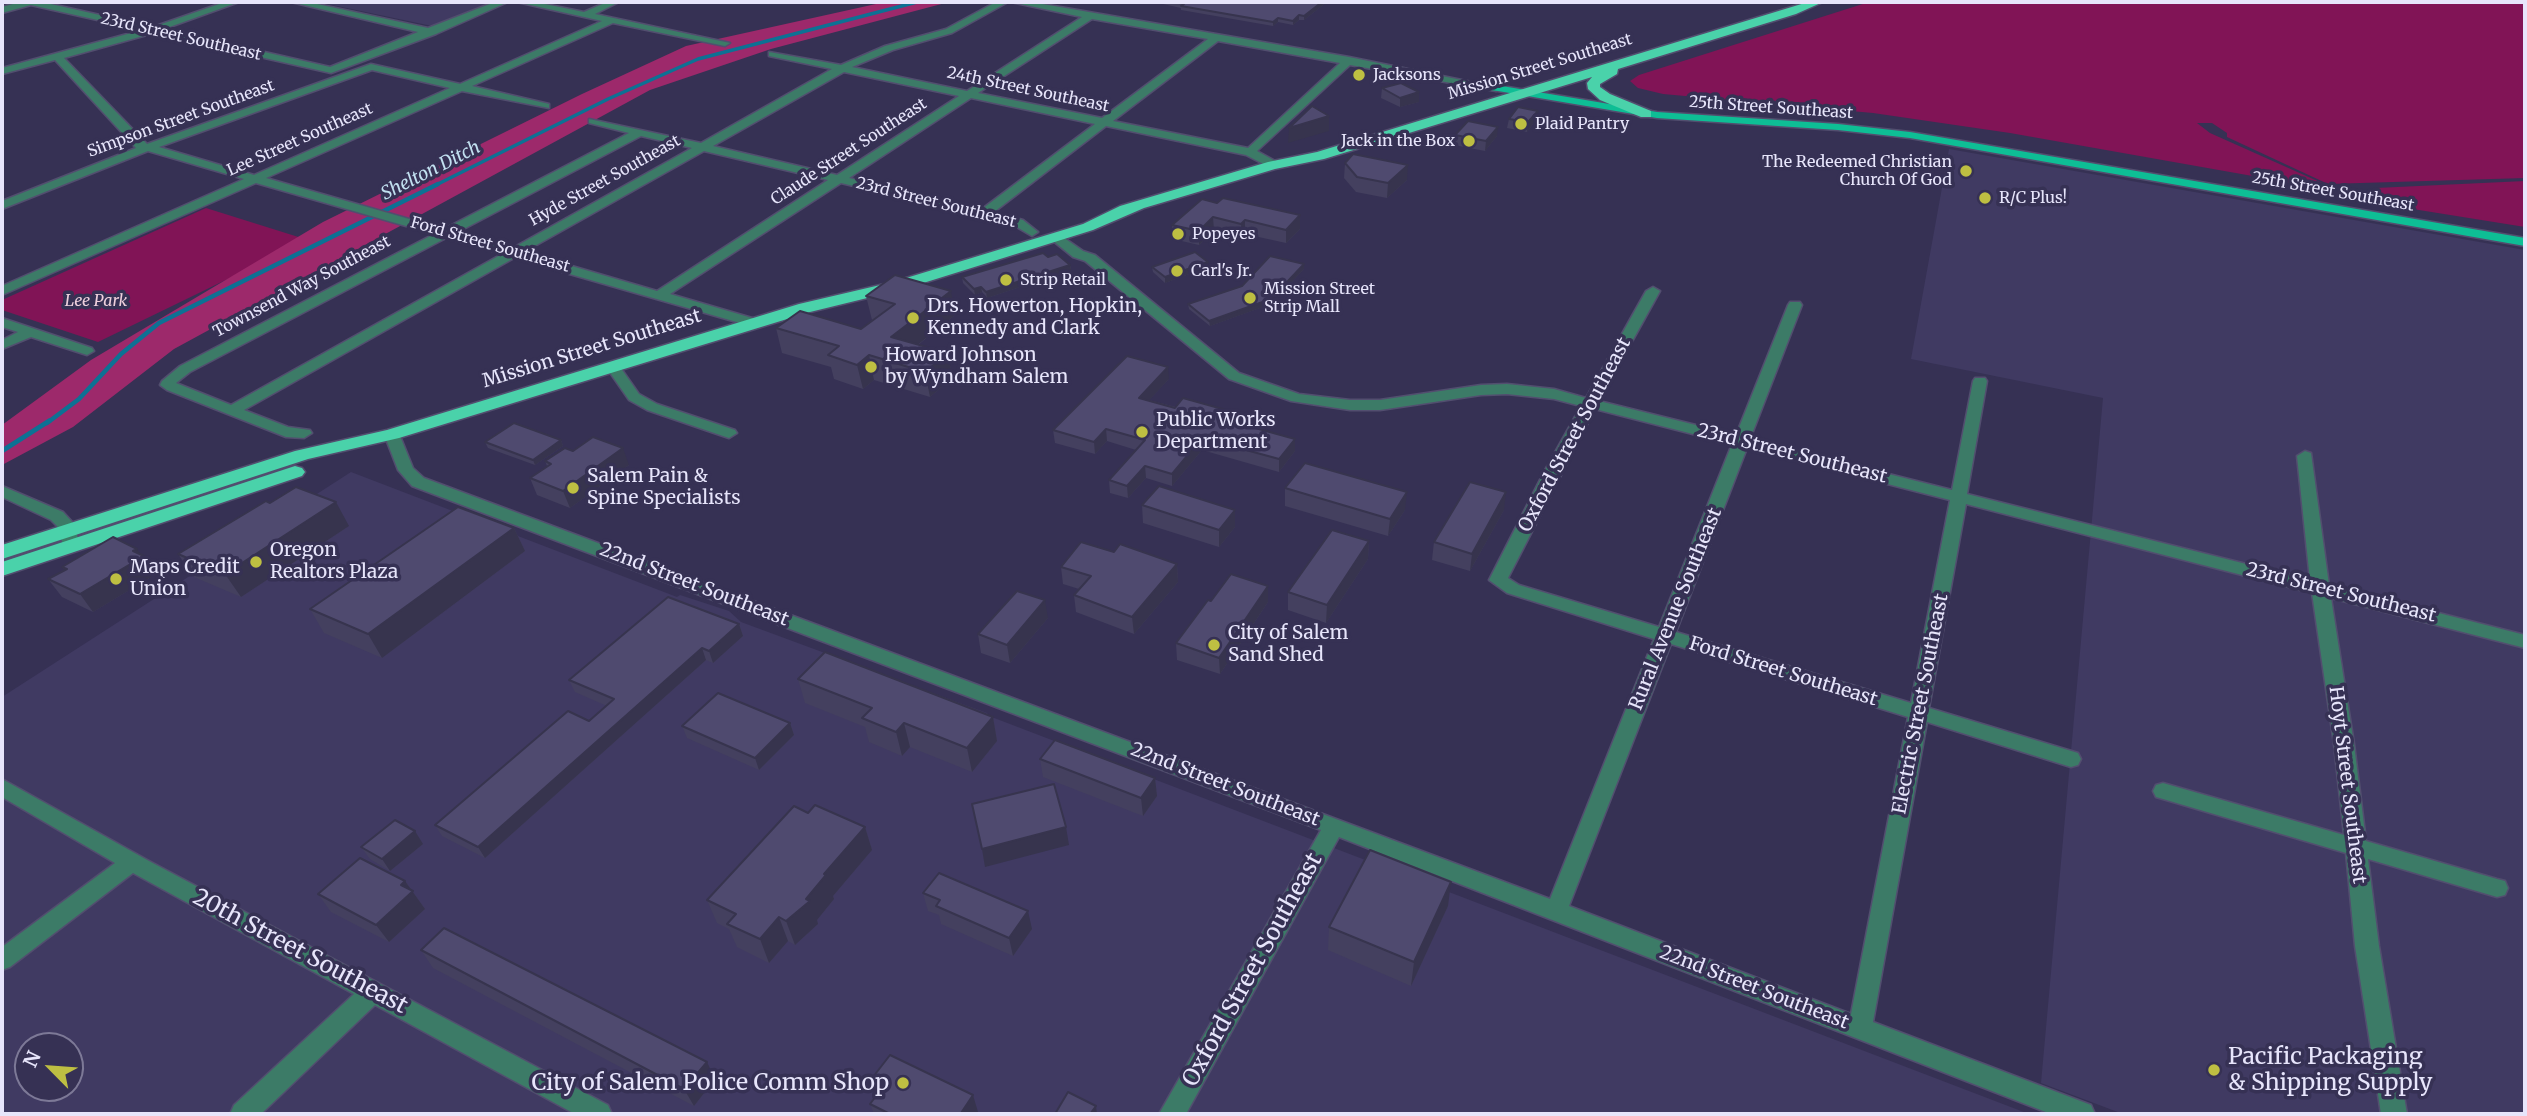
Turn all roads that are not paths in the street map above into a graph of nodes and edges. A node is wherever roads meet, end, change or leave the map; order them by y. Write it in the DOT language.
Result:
graph roads {
  1 [pos="30,2"];
  2 [pos="234,2"];
  3 [pos="296,2"];
  4 [pos="503,2"];
  5 [pos="524,2"];
  6 [pos="614,2"];
  7 [pos="1003,2"];
  8 [pos="1016,2"];
  9 [pos="1794,2"];
  10 [pos="1817,2"];
  11 [pos="2,10"];
  12 [pos="584,15"];
  13 [pos="1091,15"];
  14 [pos="612,20"];
  15 [pos="151,31"];
  16 [pos="432,32"];
  17 [pos="1217,37"];
  18 [pos="725,43"];
  19 [pos="773,54"];
  20 [pos="58,57"];
  21 [pos="1647,57"];
  22 [pos="1349,60"];
  23 [pos="842,69"];
  24 [pos="2,71"];
  25 [pos="461,88"];
  26 [pos="1496,88"];
  27 [pos="1525,93"];
  28 [pos="969,94"];
  29 [pos="545,106"];
  30 [pos="1646,114"];
  31 [pos="593,121"];
  32 [pos="1104,122"];
  33 [pos="640,132"];
  34 [pos="703,146"];
  35 [pos="148,147"];
  36 [pos="1250,152"];
  37 [pos="1273,165"];
  38 [pos="257,178"];
  39 [pos="839,179"];
  40 [pos="2,205"];
  41 [pos="1138,206"];
  42 [pos="984,213"];
  43 [pos="1032,232"];
  44 [pos="445,233"];
  45 [pos="1063,235"];
  46 [pos="2525,242"];
  47 [pos="514,253"];
  48 [pos="986,259"];
  49 [pos="1653,290"];
  50 [pos="2,291"];
  51 [pos="661,294"];
  52 [pos="1796,305"];
  53 [pos="805,308"];
  54 [pos="2,322"];
  55 [pos="754,323"];
  56 [pos="30,332"];
  57 [pos="2,345"];
  58 [pos="87,351"];
  59 [pos="613,367"];
  60 [pos="1980,381"];
  61 [pos="1591,403"];
  62 [pos="232,411"];
  63 [pos="304,433"];
  64 [pos="729,433"];
  65 [pos="392,434"];
  66 [pos="1743,442"];
  67 [pos="2305,456"];
  68 [pos="2,491"];
  69 [pos="1959,496"];
  70 [pos="69,538"];
  71 [pos="2,552"];
  72 [pos="2,569"];
  73 [pos="1498,580"];
  74 [pos="2319,588"];
  75 [pos="1665,636"];
  76 [pos="2525,641"];
  77 [pos="1919,713"];
  78 [pos="2071,759"];
  79 [pos="2,787"];
  80 [pos="2163,790"];
  81 [pos="1334,826"];
  82 [pos="2356,845"];
  83 [pos="133,862"];
  84 [pos="2497,888"];
  85 [pos="1556,912"];
  86 [pos="2,960"];
  87 [pos="374,991"];
  88 [pos="1860,1028"];
  89 [pos="243,1114"];
  90 [pos="599,1114"];
  91 [pos="1172,1114"];
  92 [pos="2082,1114"];
  93 [pos="2394,1114"];
  1 -- 11 [label="street"];
  1 -- 15 [label="street, 23rd Street Southeast"];
  2 -- 15 [label="street"];
  3 -- 16 [label="street"];
  4 -- 16 [label="street"];
  5 -- 12 [label="street"];
  6 -- 12 [label="street"];
  7 -- 23 [label="street, Hyde Street Southeast"];
  8 -- 13 [label="street, 25th Street Southeast"];
  9 -- 26 [label="highway, Mission Street Southeast"];
  10 -- 21 [label="highway, Mission Street Southeast"];
  12 -- 14 [label="street"];
  13 -- 17 [label="street, 25th Street Southeast"];
  13 -- 28 [label="street, Claude Street Southeast"];
  14 -- 18 [label="street"];
  14 -- 25 [label="street, Lee Street Southeast"];
  15 -- 16 [label="street, 23rd Street Southeast"];
  15 -- 20 [label="street"];
  17 -- 22 [label="street, 25th Street Southeast"];
  17 -- 32 [label="street"];
  19 -- 23 [label="street, 24th Street Southeast"];
  20 -- 24 [label="street"];
  20 -- 35 [label="street, Ford Street Southeast"];
  21 -- 27 [label="highway, Mission Street Southeast"];
  21 -- 30 [label="highway"];
  22 -- 26 [label="street, 25th Street Southeast"];
  22 -- 36 [label="street"];
  23 -- 28 [label="street, 24th Street Southeast"];
  23 -- 34 [label="street, Hyde Street Southeast"];
  25 -- 29 [label="street"];
  25 -- 35 [label="street, Simpson Street Southeast"];
  25 -- 38 [label="street, Lee Street Southeast"];
  26 -- 27 [label="main road, 25th Street Southeast"];
  26 -- 37 [label="highway, Mission Street Southeast"];
  27 -- 30 [label="main road, 25th Street Southeast"];
  27 -- 37 [label="highway, Mission Street Southeast"];
  28 -- 32 [label="street, 24th Street Southeast"];
  28 -- 39 [label="street, Claude Street Southeast"];
  30 -- 46 [label="main road, 25th Street Southeast"];
  31 -- 33 [label="street, 23rd Street Southeast"];
  32 -- 36 [label="street, 24th Street Southeast"];
  32 -- 42 [label="street"];
  33 -- 34 [label="street, 23rd Street Southeast"];
  33 -- 44 [label="street, Townsend Way Southeast"];
  34 -- 39 [label="street, 23rd Street Southeast"];
  34 -- 47 [label="street, Hyde Street Southeast"];
  35 -- 38 [label="street, Ford Street Southeast"];
  35 -- 40 [label="street, Simpson Street Southeast"];
  36 -- 37 [label="street, 24th Street Southeast"];
  37 -- 41 [label="highway, Mission Street Southeast"];
  38 -- 44 [label="street, Ford Street Southeast"];
  38 -- 50 [label="street, Lee Street Southeast"];
  39 -- 42 [label="street, 23rd Street Southeast"];
  39 -- 51 [label="street, Claude Street Southeast"];
  41 -- 43 [label="highway, Mission Street Southeast"];
  41 -- 45 [label="highway, Mission Street Southeast"];
  42 -- 43 [label="street, 23rd Street Southeast"];
  43 -- 48 [label="highway"];
  43 -- 53 [label="highway, Mission Street Southeast"];
  44 -- 47 [label="street, Ford Street Southeast"];
  44 -- 62 [label="street, Townsend Way Southeast"];
  45 -- 48 [label="highway, Mission Street Southeast"];
  45 -- 61 [label="street, 23rd Street Southeast"];
  47 -- 51 [label="street, Ford Street Southeast"];
  47 -- 62 [label="street, Hyde Street Southeast"];
  48 -- 53 [label="highway, Mission Street Southeast"];
  49 -- 61 [label="street, Oxford Street Southeast"];
  51 -- 55 [label="street, Ford Street Southeast"];
  52 -- 66 [label="street, Rural Avenue Southeast"];
  53 -- 55 [label="highway, Mission Street Southeast"];
  54 -- 56 [label="street"];
  55 -- 59 [label="highway, Mission Street Southeast"];
  56 -- 57 [label="street"];
  56 -- 58 [label="street"];
  59 -- 64 [label="street"];
  59 -- 65 [label="highway, Mission Street Southeast"];
  60 -- 69 [label="street, Electric Street Southeast"];
  61 -- 66 [label="street, 23rd Street Southeast"];
  61 -- 73 [label="street, Oxford Street Southeast"];
  62 -- 63 [label="street"];
  65 -- 70 [label="highway, Mission Street Southeast"];
  65 -- 81 [label="street, 22nd Street Southeast"];
  66 -- 69 [label="street, 23rd Street Southeast"];
  66 -- 75 [label="street, Rural Avenue Southeast"];
  67 -- 74 [label="street, Hoyt Street Southeast"];
  68 -- 70 [label="street"];
  69 -- 74 [label="street, 23rd Street Southeast"];
  69 -- 77 [label="street, Electric Street Southeast"];
  70 -- 71 [label="highway, Mission Street Southeast"];
  70 -- 72 [label="highway, Mission Street Southeast"];
  73 -- 75 [label="street, Ford Street Southeast"];
  74 -- 76 [label="street, 23rd Street Southeast"];
  74 -- 82 [label="street, Hoyt Street Southeast"];
  75 -- 77 [label="street, Ford Street Southeast"];
  75 -- 85 [label="street, Rural Avenue Southeast"];
  77 -- 78 [label="street, Ford Street Southeast"];
  77 -- 88 [label="street, Electric Street Southeast"];
  79 -- 83 [label="street, 20th Street Southeast"];
  80 -- 82 [label="street"];
  81 -- 85 [label="street, 22nd Street Southeast"];
  81 -- 91 [label="street, Oxford Street Southeast"];
  82 -- 84 [label="street"];
  82 -- 93 [label="street, Hoyt Street Southeast"];
  83 -- 86 [label="street"];
  83 -- 87 [label="street, 20th Street Southeast"];
  85 -- 88 [label="street, 22nd Street Southeast"];
  87 -- 89 [label="street"];
  87 -- 90 [label="street, 20th Street Southeast"];
  88 -- 92 [label="street, 22nd Street Southeast"];
}
